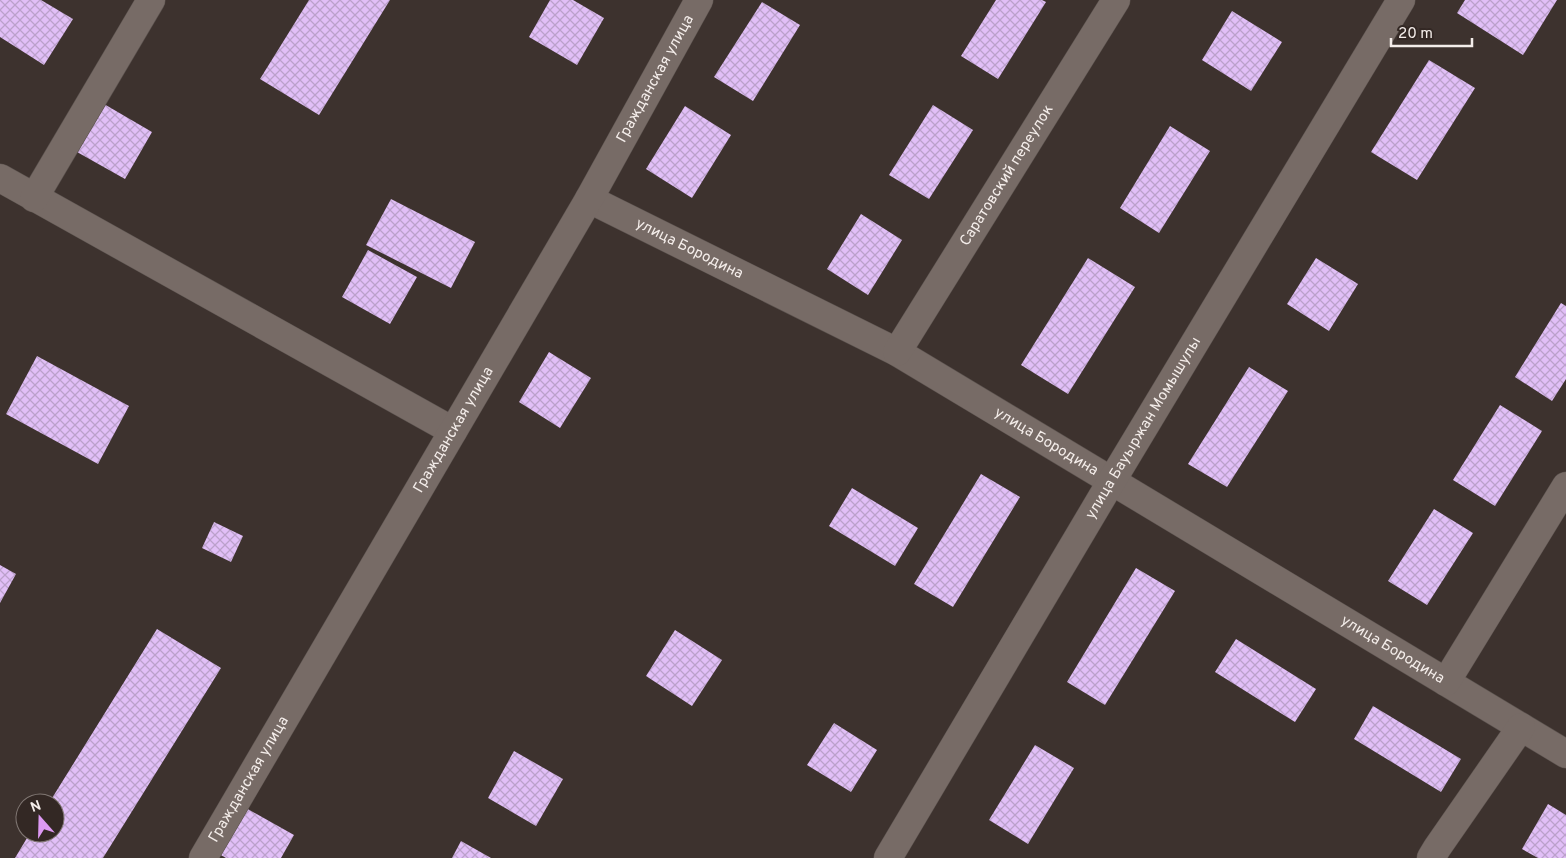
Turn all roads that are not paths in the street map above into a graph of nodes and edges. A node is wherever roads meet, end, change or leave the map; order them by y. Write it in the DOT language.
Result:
graph roads {
  1 [pos="151,0"];
  2 [pos="700,0"];
  3 [pos="1116,0"];
  4 [pos="1398,1"];
  5 [pos="0,178"];
  6 [pos="34,198"];
  7 [pos="590,199"];
  8 [pos="897,352"];
  9 [pos="453,431"];
  10 [pos="1111,482"];
  11 [pos="1566,486"];
  12 [pos="1446,682"];
  13 [pos="1520,727"];
  14 [pos="1566,754"];
  15 [pos="203,858"];
  16 [pos="888,858"];
  17 [pos="1431,858"];
  1 -- 6 [label="street"];
  2 -- 7 [label="street, Гражданская улица"];
  3 -- 8 [label="street, Саратовский переулок"];
  4 -- 10 [label="street, улица Бауыржан Момышулы"];
  5 -- 6 [label="street"];
  6 -- 9 [label="street"];
  7 -- 8 [label="street, улица Бородина"];
  7 -- 9 [label="street, Гражданская улица"];
  8 -- 10 [label="street, улица Бородина"];
  9 -- 15 [label="street, Гражданская улица"];
  10 -- 12 [label="street, улица Бородина"];
  10 -- 16 [label="street, улица Бауыржан Момышулы"];
  11 -- 12 [label="street"];
  12 -- 13 [label="street, улица Бородина"];
  13 -- 14 [label="street, улица Бородина"];
  13 -- 17 [label="street"];
}
